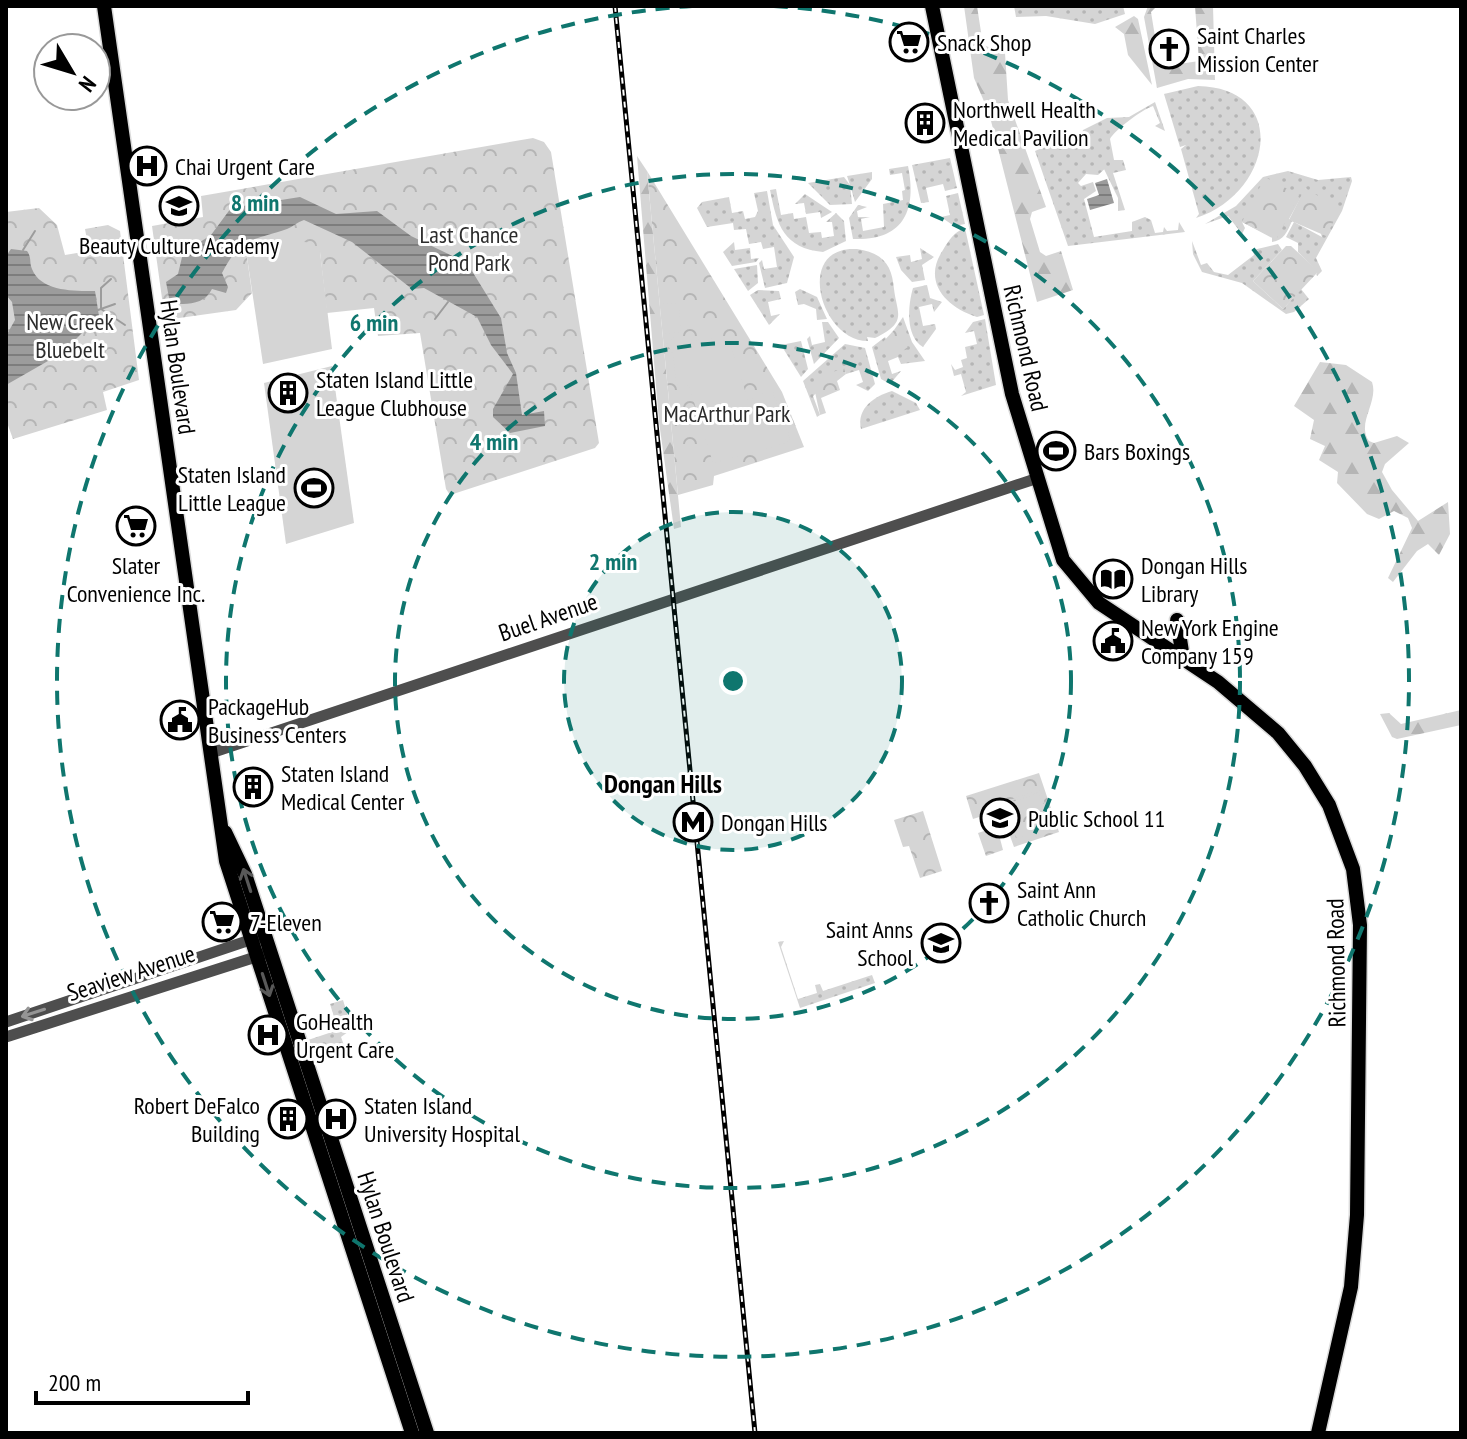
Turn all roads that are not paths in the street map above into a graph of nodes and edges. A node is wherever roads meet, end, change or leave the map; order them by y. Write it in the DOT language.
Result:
graph roads {
  1 [pos="104,6"];
  2 [pos="932,6"];
  3 [pos="1035,479"];
  4 [pos="1177,620"];
  5 [pos="1183,658"];
  6 [pos="211,753"];
  7 [pos="258,937"];
  8 [pos="264,955"];
  9 [pos="6,1022"];
  10 [pos="6,1037"];
  11 [pos="412,1433"];
  12 [pos="427,1433"];
  13 [pos="1318,1433"];
  1 -- 6 [label="main road, Hylan Boulevard"];
  2 -- 3 [label="main road, Richmond Road"];
  3 -- 5 [label="main road, Richmond Road"];
  3 -- 6 [label="street, Buel Avenue"];
  4 -- 5 [label="main road"];
  5 -- 13 [label="main road, Richmond Road"];
  6 -- 7 [label="main road, Hylan Boulevard"];
  7 -- 8 [label="main road, Hylan Boulevard"];
  7 -- 9 [label="street, Seaview Avenue, one-way"];
  8 -- 10 [label="street, Seaview Avenue"];
  8 -- 11 [label="main road, Hylan Boulevard, one-way"];
  8 -- 12 [label="main road, Hylan Boulevard"];
}
